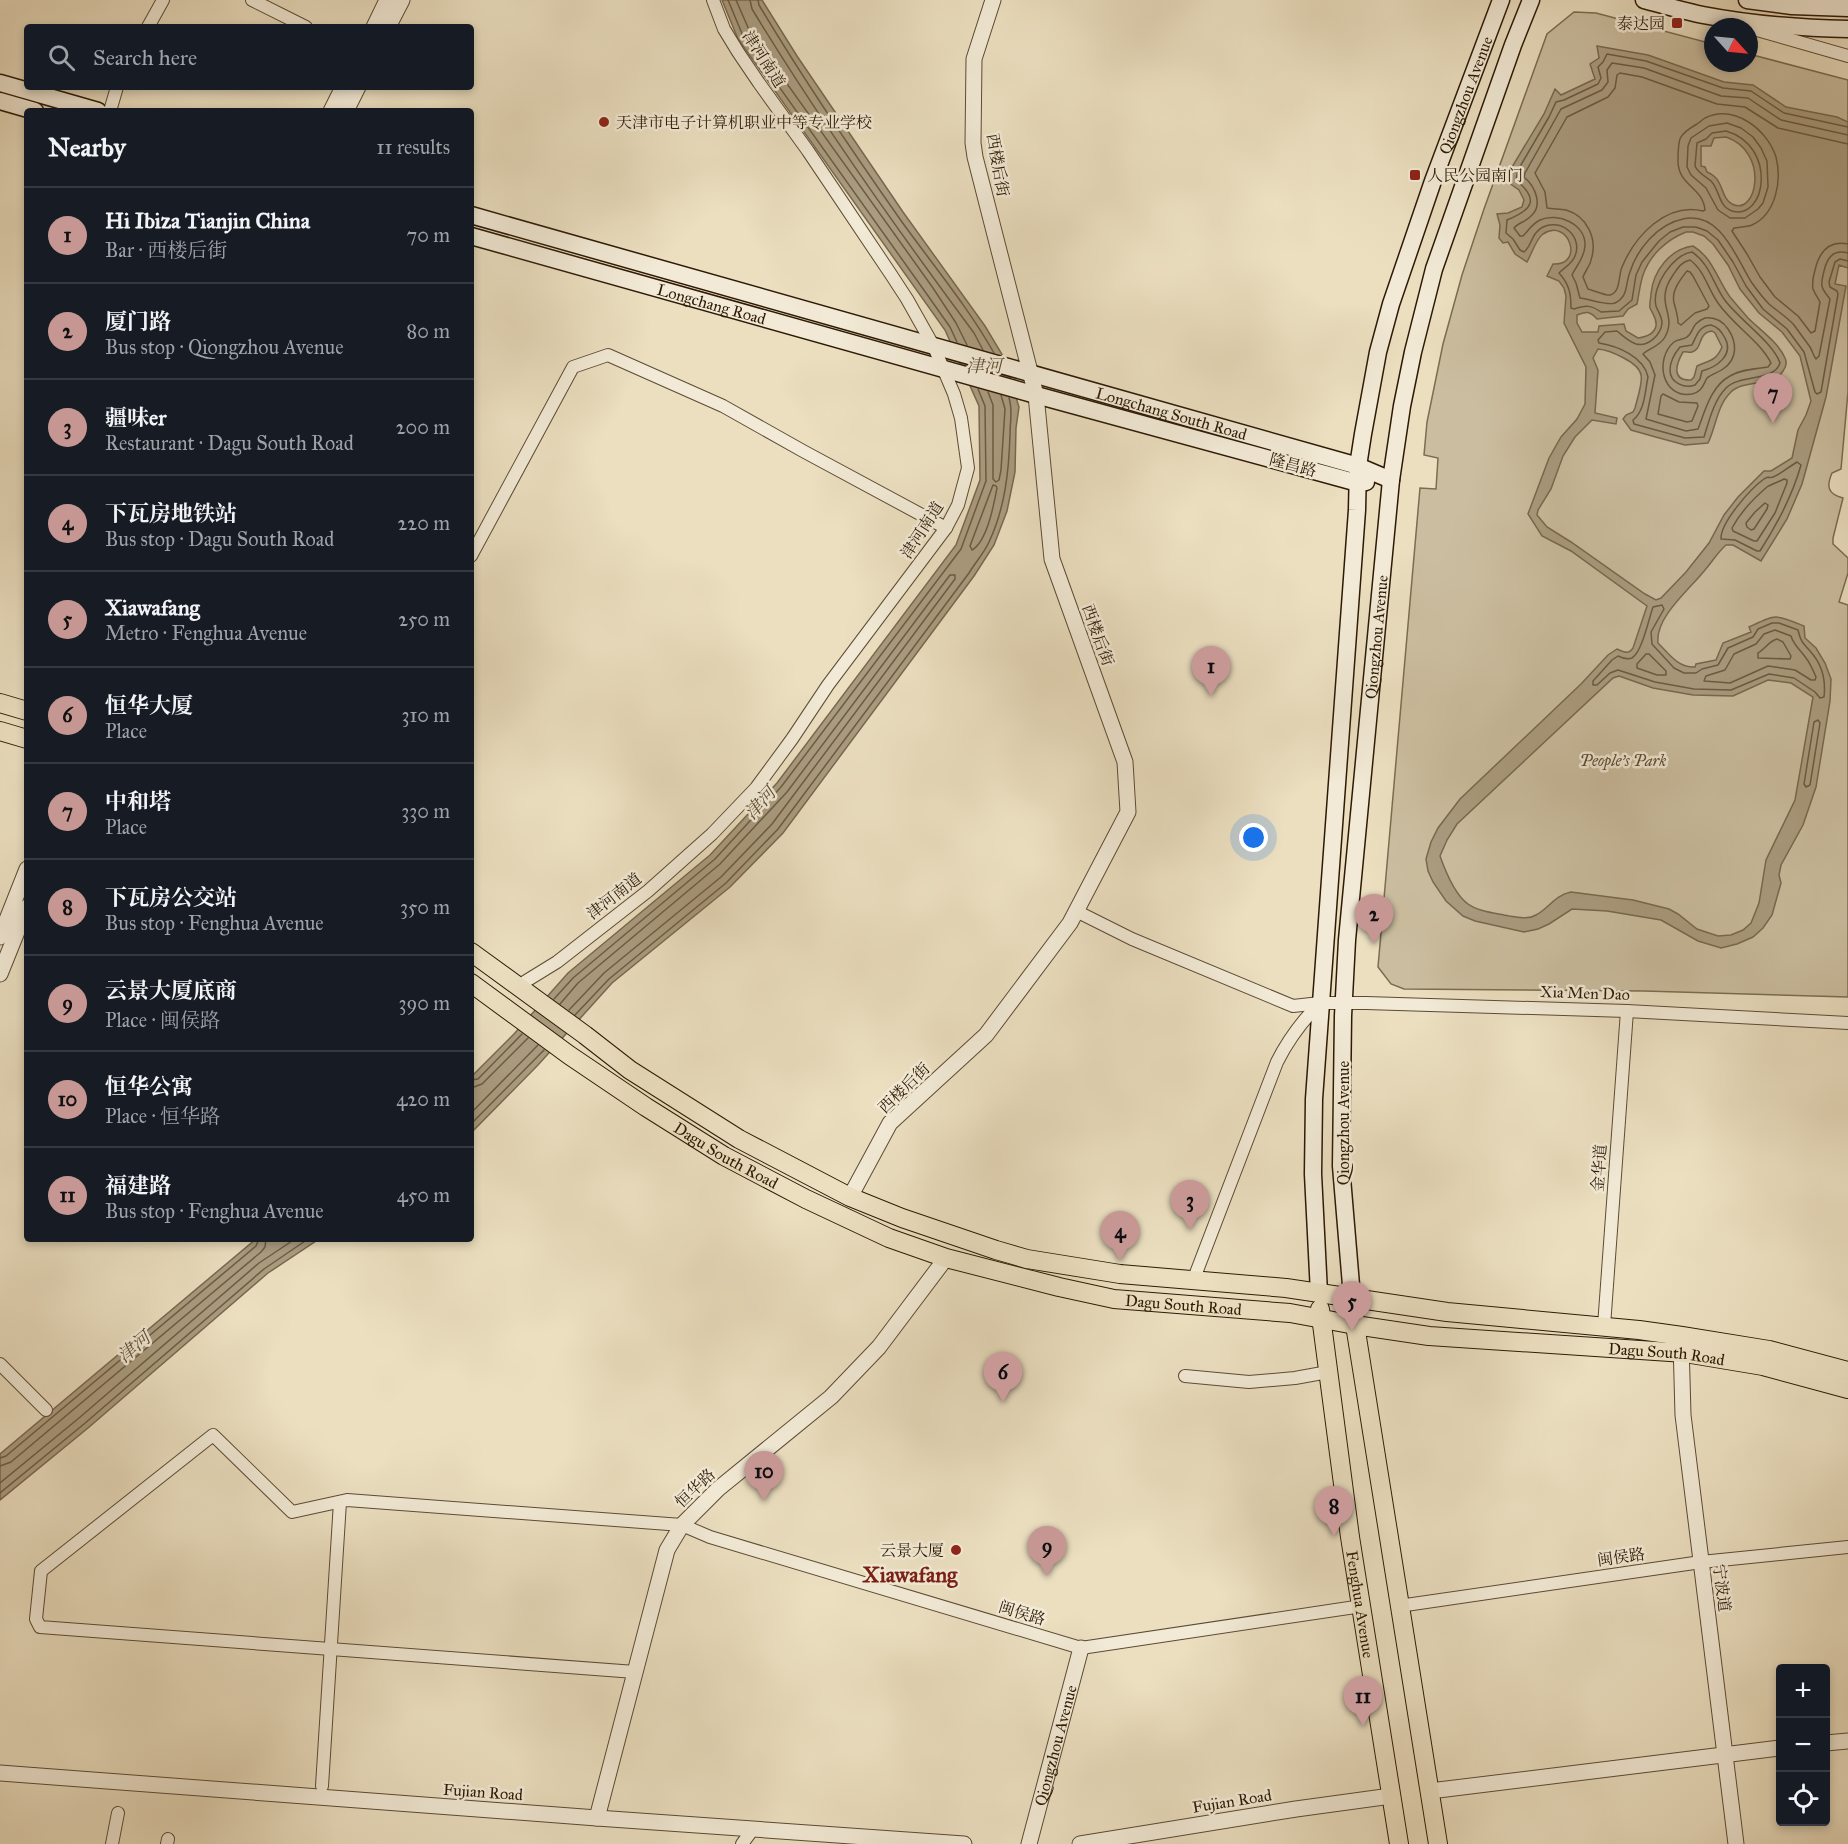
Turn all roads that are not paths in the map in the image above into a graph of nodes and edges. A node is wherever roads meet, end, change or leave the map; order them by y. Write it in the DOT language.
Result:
graph roads {
  1 [pos="163,0"];
  2 [pos="252,0"];
  3 [pos="387,0"];
  4 [pos="402,0"];
  5 [pos="713,0"];
  6 [pos="993,0"];
  7 [pos="1501,0"];
  8 [pos="1531,0"];
  9 [pos="1644,0"];
  10 [pos="1747,0"];
  11 [pos="1848,8"];
  12 [pos="1702,15"];
  13 [pos="1714,18"];
  14 [pos="150,24"];
  15 [pos="300,24"];
  16 [pos="375,24"];
  17 [pos="390,24"];
  18 [pos="1848,29"];
  19 [pos="1758,30"];
  20 [pos="1848,56"];
  21 [pos="0,83"];
  22 [pos="24,90"];
  23 [pos="24,90"];
  24 [pos="116,90"];
  25 [pos="342,90"];
  26 [pos="356,90"];
  27 [pos="0,101"];
  28 [pos="24,108"];
  29 [pos="88,108"];
  30 [pos="111,108"];
  31 [pos="332,108"];
  32 [pos="348,108"];
  33 [pos="474,216"];
  34 [pos="474,237"];
  35 [pos="941,349"];
  36 [pos="947,370"];
  37 [pos="1025,373"];
  38 [pos="1030,393"];
  39 [pos="1358,466"];
  40 [pos="1391,480"];
  41 [pos="1358,483"];
  42 [pos="946,528"];
  43 [pos="474,550"];
  44 [pos="0,703"];
  45 [pos="24,710"];
  46 [pos="0,730"];
  47 [pos="24,738"];
  48 [pos="24,877"];
  49 [pos="1076,911"];
  50 [pos="24,914"];
  51 [pos="0,937"];
  52 [pos="474,954"];
  53 [pos="0,974"];
  54 [pos="474,985"];
  55 [pos="518,987"];
  56 [pos="1320,1003"];
  57 [pos="1344,1003"];
  58 [pos="1627,1011"];
  59 [pos="1848,1023"];
  60 [pos="850,1197"];
  61 [pos="946,1258"];
  62 [pos="1193,1281"];
  63 [pos="1319,1293"];
  64 [pos="1352,1297"];
  65 [pos="1320,1318"];
  66 [pos="1354,1325"];
  67 [pos="1604,1326"];
  68 [pos="1681,1344"];
  69 [pos="0,1364"];
  70 [pos="1848,1371"];
  71 [pos="1328,1372"];
  72 [pos="1185,1376"];
  73 [pos="1848,1389"];
  74 [pos="46,1410"];
  75 [pos="340,1502"];
  76 [pos="682,1525"];
  77 [pos="1848,1547"];
  78 [pos="1701,1562"];
  79 [pos="1362,1606"];
  80 [pos="1399,1606"];
  81 [pos="1081,1648"];
  82 [pos="330,1649"];
  83 [pos="635,1672"];
  84 [pos="1848,1741"];
  85 [pos="1830,1743"];
  86 [pos="1776,1749"];
  87 [pos="1725,1755"];
  88 [pos="0,1773"];
  89 [pos="322,1786"];
  90 [pos="1430,1791"];
  91 [pos="1391,1796"];
  92 [pos="118,1813"];
  93 [pos="597,1818"];
  94 [pos="753,1829"];
  95 [pos="112,1844"];
  96 [pos="742,1844"];
  97 [pos="964,1844"];
  98 [pos="1029,1844"];
  99 [pos="1080,1844"];
  100 [pos="1399,1844"];
  101 [pos="1438,1844"];
  102 [pos="1736,1844"];
  1 -- 14 [label="street"];
  2 -- 15 [label="street"];
  3 -- 16 [label="street"];
  4 -- 17 [label="street"];
  5 -- 35 [label="street, 津河南道"];
  6 -- 37 [label="street, 西楼后街"];
  7 -- 39 [label="main road, Qiongzhou Avenue"];
  8 -- 40 [label="main road, Qiongzhou Avenue"];
  9 -- 12 [label="main road"];
  10 -- 11 [label="main road"];
  12 -- 13 [label="street"];
  12 -- 18 [label="main road"];
  19 -- 20 [label="street"];
  21 -- 23 [label="main road"];
  22 -- 29 [label="main road"];
  24 -- 30 [label="street"];
  25 -- 31 [label="street"];
  26 -- 32 [label="street"];
  27 -- 28 [label="main road"];
  33 -- 35 [label="main road, Longchang Road"];
  34 -- 36 [label="main road, Longchang Road"];
  35 -- 36 [label="street, 津河南道"];
  35 -- 37 [label="main road, Longchang South Road"];
  36 -- 38 [label="main road, 隆昌路"];
  36 -- 42 [label="street, 津河南道"];
  37 -- 38 [label="street, 西楼后街"];
  37 -- 39 [label="main road, Longchang South Road"];
  38 -- 41 [label="main road, 隆昌路"];
  38 -- 49 [label="street, 西楼后街"];
  39 -- 40 [label="main road, Longchang South Road"];
  39 -- 41 [label="main road, Qiongzhou Avenue"];
  40 -- 41 [label="main road, 隆昌路"];
  40 -- 57 [label="main road, Qiongzhou Avenue"];
  41 -- 56 [label="main road, Qiongzhou Avenue"];
  42 -- 43 [label="street"];
  42 -- 55 [label="street, 津河南道"];
  44 -- 45 [label="main road"];
  46 -- 47 [label="main road"];
  48 -- 51 [label="street"];
  49 -- 56 [label="street, Xia Men Dao"];
  49 -- 60 [label="street, 西楼后街"];
  50 -- 53 [label="street"];
  52 -- 55 [label="main road, Dagu South Road"];
  54 -- 61 [label="main road, Dagu South Road"];
  55 -- 60 [label="main road, Dagu South Road"];
  56 -- 57 [label="street, Xia Men Dao"];
  56 -- 62 [label="street"];
  56 -- 63 [label="main road, Qiongzhou Avenue"];
  57 -- 58 [label="street, Xia Men Dao"];
  57 -- 64 [label="main road, Qiongzhou Avenue"];
  58 -- 59 [label="street, Xia Men Dao"];
  58 -- 67 [label="street, 金华道"];
  60 -- 62 [label="main road, Dagu South Road"];
  61 -- 65 [label="main road, Dagu South Road"];
  61 -- 76 [label="street, 恒华路"];
  62 -- 63 [label="main road, Dagu South Road"];
  63 -- 64 [label="main road, Dagu South Road"];
  63 -- 65 [label="main road, Fenghua Avenue"];
  64 -- 66 [label="main road"];
  64 -- 67 [label="main road, Dagu South Road"];
  65 -- 66 [label="main road, Dagu South Road"];
  65 -- 71 [label="main road, Fenghua Avenue"];
  66 -- 68 [label="main road, Dagu South Road"];
  66 -- 80 [label="main road"];
  67 -- 68 [label="main road, Dagu South Road"];
  68 -- 70 [label="main road, Dagu South Road"];
  68 -- 73 [label="main road, Dagu South Road"];
  68 -- 78 [label="street, 宁波道"];
  69 -- 74 [label="street"];
  71 -- 72 [label="street"];
  71 -- 79 [label="main road, Fenghua Avenue"];
  75 -- 76 [label="street, 闽侯路"];
  75 -- 82 [label="street"];
  75 -- 82 [label="street, 闽侯路"];
  76 -- 81 [label="street, 闽侯路"];
  76 -- 83 [label="street, 恒华路"];
  77 -- 78 [label="street, 闽侯路"];
  78 -- 80 [label="street, 闽侯路"];
  78 -- 87 [label="street, 宁波道"];
  79 -- 81 [label="street, 闽侯路"];
  79 -- 91 [label="main road, Fenghua Avenue"];
  80 -- 90 [label="main road"];
  81 -- 98 [label="street, Qiongzhou Avenue"];
  82 -- 83 [label="street"];
  82 -- 89 [label="street"];
  83 -- 93 [label="street, 恒华路"];
  84 -- 85 [label="street"];
  86 -- 87 [label="street"];
  87 -- 90 [label="street"];
  87 -- 102 [label="street, 宁波道"];
  88 -- 93 [label="street, Fujian Road"];
  90 -- 101 [label="main road"];
  91 -- 99 [label="street, Fujian Road"];
  91 -- 100 [label="main road, Fenghua Avenue"];
  92 -- 95 [label="street"];
  93 -- 94 [label="street, Fujian Road"];
  94 -- 96 [label="street"];
  94 -- 97 [label="street, Fujian Road"];
}
